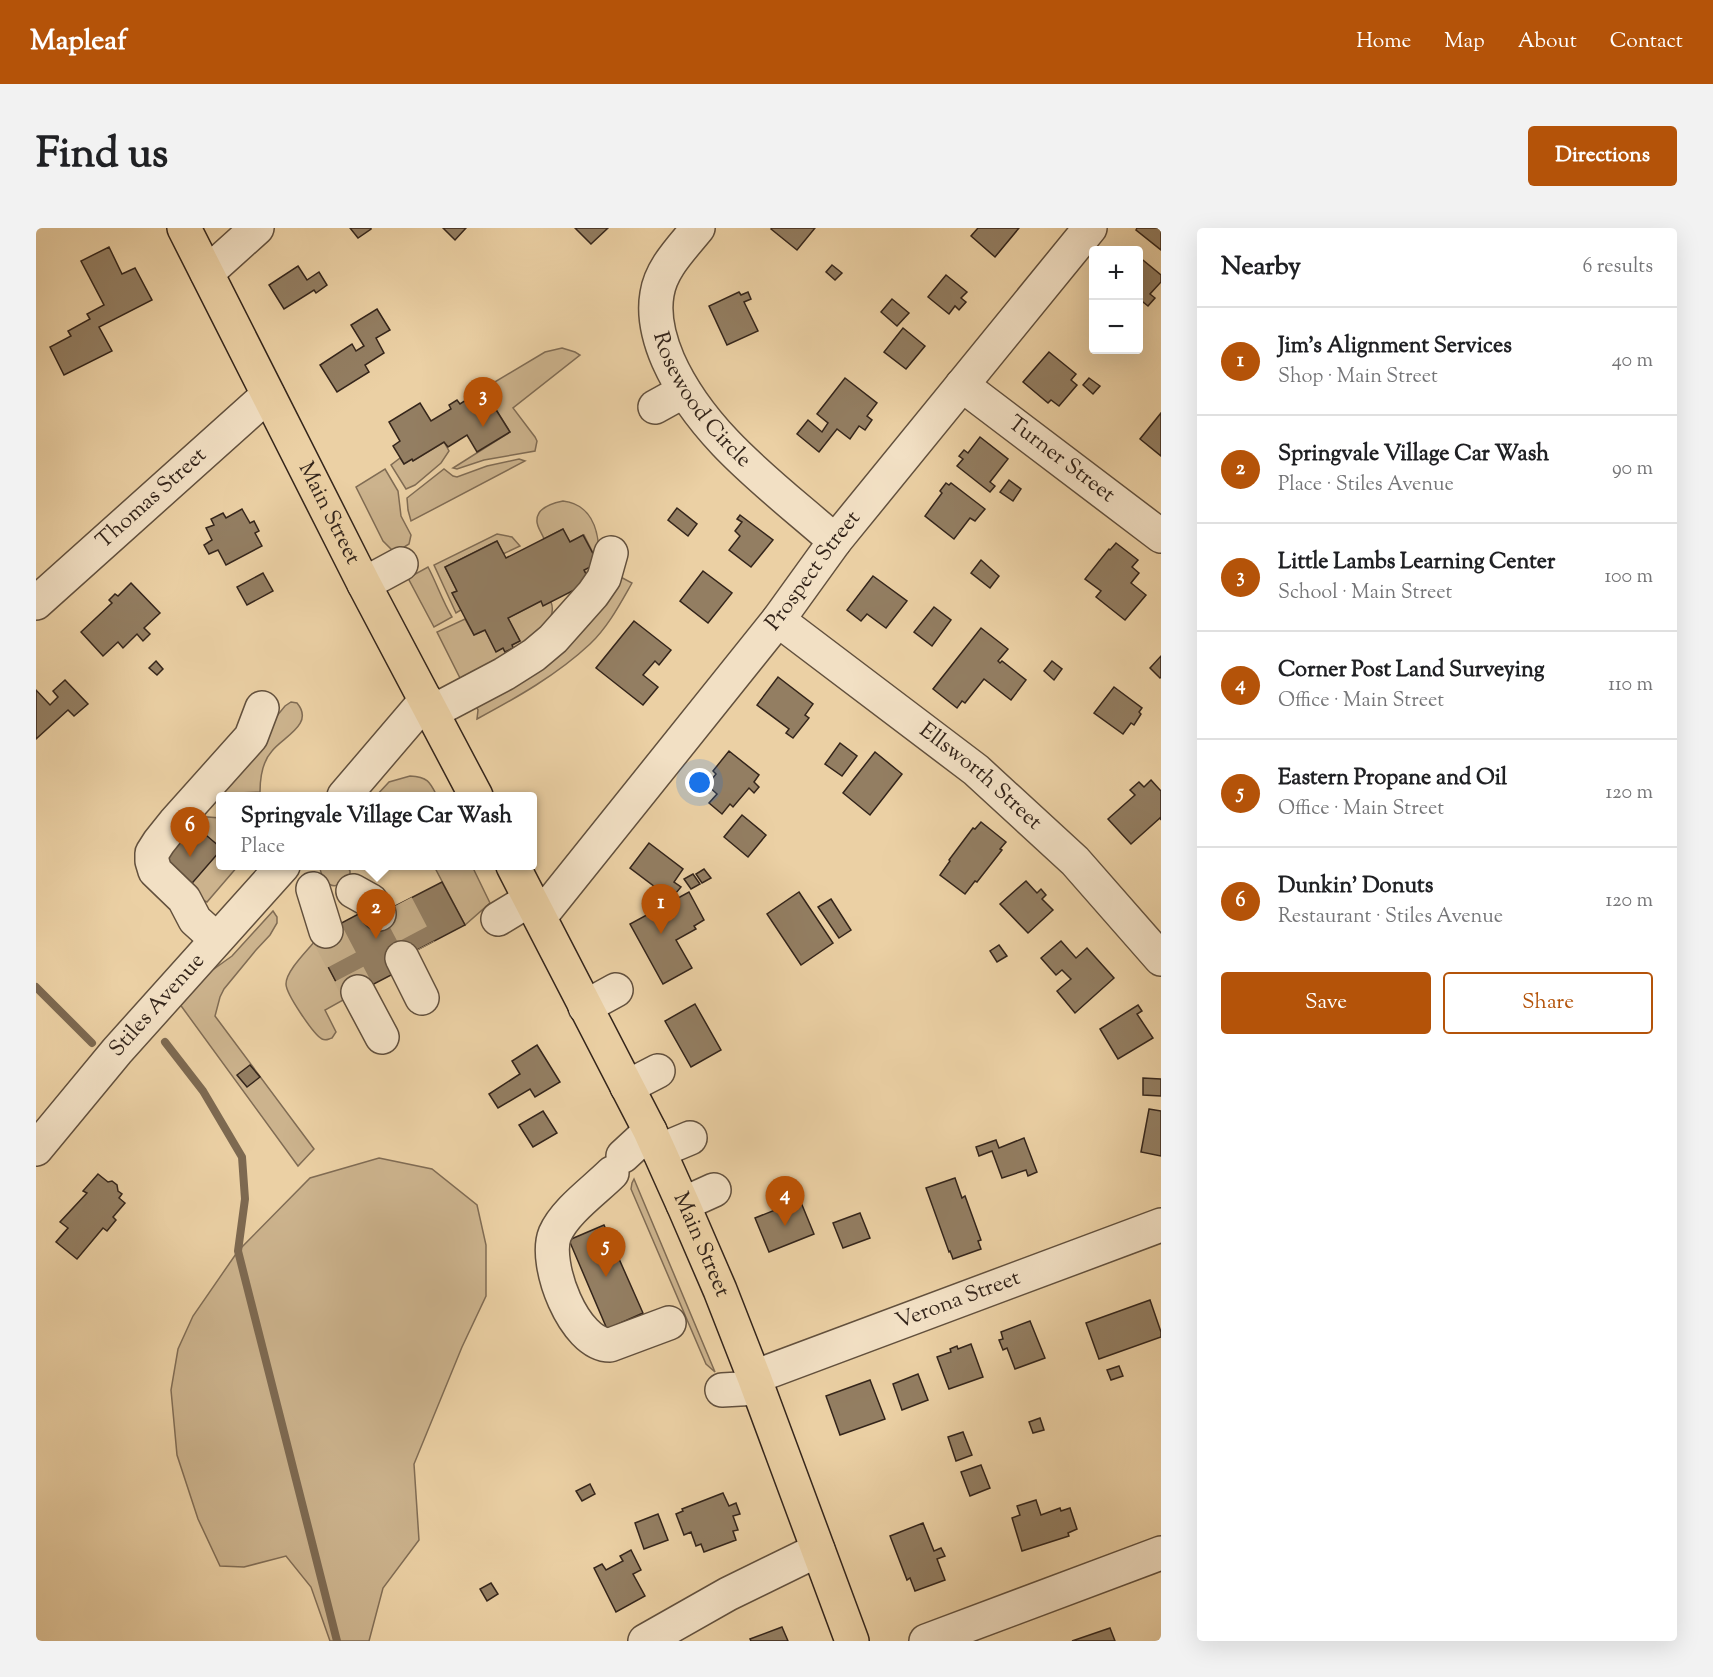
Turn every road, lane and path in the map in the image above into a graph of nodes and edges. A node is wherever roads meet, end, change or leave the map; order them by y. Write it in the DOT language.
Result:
graph roads {
  1 [pos="184,228"];
  2 [pos="256,228"];
  3 [pos="698,228"];
  4 [pos="1090,228"];
  5 [pos="207,273"];
  6 [pos="963,385"];
  7 [pos="684,391"];
  8 [pos="268,395"];
  9 [pos="655,407"];
  10 [pos="1161,536"];
  11 [pos="835,541"];
  12 [pos="611,554"];
  13 [pos="401,564"];
  14 [pos="364,584"];
  15 [pos="36,603"];
  16 [pos="778,620"];
  17 [pos="429,706"];
  18 [pos="262,708"];
  19 [pos="348,792"];
  20 [pos="475,792"];
  21 [pos="515,870"];
  22 [pos="307,878"];
  23 [pos="282,901"];
  24 [pos="389,904"];
  25 [pos="535,908"];
  26 [pos="498,919"];
  27 [pos="334,927"];
  28 [pos="216,939"];
  29 [pos="411,953"];
  30 [pos="1161,959"];
  31 [pos="367,988"];
  32 [pos="616,990"];
  33 [pos="430,991"];
  34 [pos="585,1007"];
  35 [pos="389,1031"];
  36 [pos="658,1071"];
  37 [pos="627,1087"];
  38 [pos="690,1137"];
  39 [pos="654,1141"];
  40 [pos="36,1149"];
  41 [pos="714,1190"];
  42 [pos="683,1204"];
  43 [pos="1161,1225"];
  44 [pos="669,1323"];
  45 [pos="756,1383"];
  46 [pos="722,1390"];
  47 [pos="818,1550"];
  48 [pos="1161,1553"];
  49 [pos="645,1641"];
  50 [pos="852,1641"];
  51 [pos="926,1641"];
  1 -- 5 [label="main road, Main Street"];
  2 -- 5 [label="street"];
  3 -- 7 [label="street, Rosewood Circle"];
  4 -- 6 [label="street, Prospect Street"];
  5 -- 8 [label="main road, Main Street"];
  6 -- 10 [label="street, Turner Street"];
  6 -- 11 [label="street, Prospect Street"];
  7 -- 9 [label="street"];
  7 -- 11 [label="street, Rosewood Circle"];
  8 -- 14 [label="main road, Main Street"];
  8 -- 15 [label="street, Thomas Street"];
  11 -- 16 [label="street, Prospect Street"];
  12 -- 17 [label="street"];
  13 -- 14 [label="street"];
  14 -- 17 [label="main road, Main Street"];
  16 -- 25 [label="street, Prospect Street"];
  16 -- 30 [label="street, Ellsworth Street"];
  17 -- 19 [label="street"];
  17 -- 20 [label="main road, Main Street"];
  18 -- 28 [label="street"];
  21 -- 25 [label="main road, Main Street"];
  22 -- 23 [label="street"];
  22 -- 24 [label="street"];
  22 -- 27 [label="street"];
  22 -- 28 [label="street, Stiles Avenue"];
  25 -- 26 [label="street"];
  25 -- 34 [label="main road, Main Street"];
  28 -- 40 [label="street, Stiles Avenue"];
  29 -- 33 [label="street"];
  31 -- 35 [label="street"];
  32 -- 34 [label="street"];
  34 -- 37 [label="main road, Main Street"];
  36 -- 37 [label="street"];
  37 -- 39 [label="main road, Main Street"];
  38 -- 39 [label="street"];
  39 -- 42 [label="main road, Main Street"];
  39 -- 44 [label="street"];
  41 -- 42 [label="street"];
  42 -- 45 [label="main road, Main Street"];
  43 -- 45 [label="street, Verona Street"];
  45 -- 46 [label="street, Verona Street"];
  45 -- 47 [label="main road, Main Street"];
  47 -- 49 [label="street"];
  47 -- 50 [label="main road, Main Street"];
  48 -- 51 [label="street"];
}
